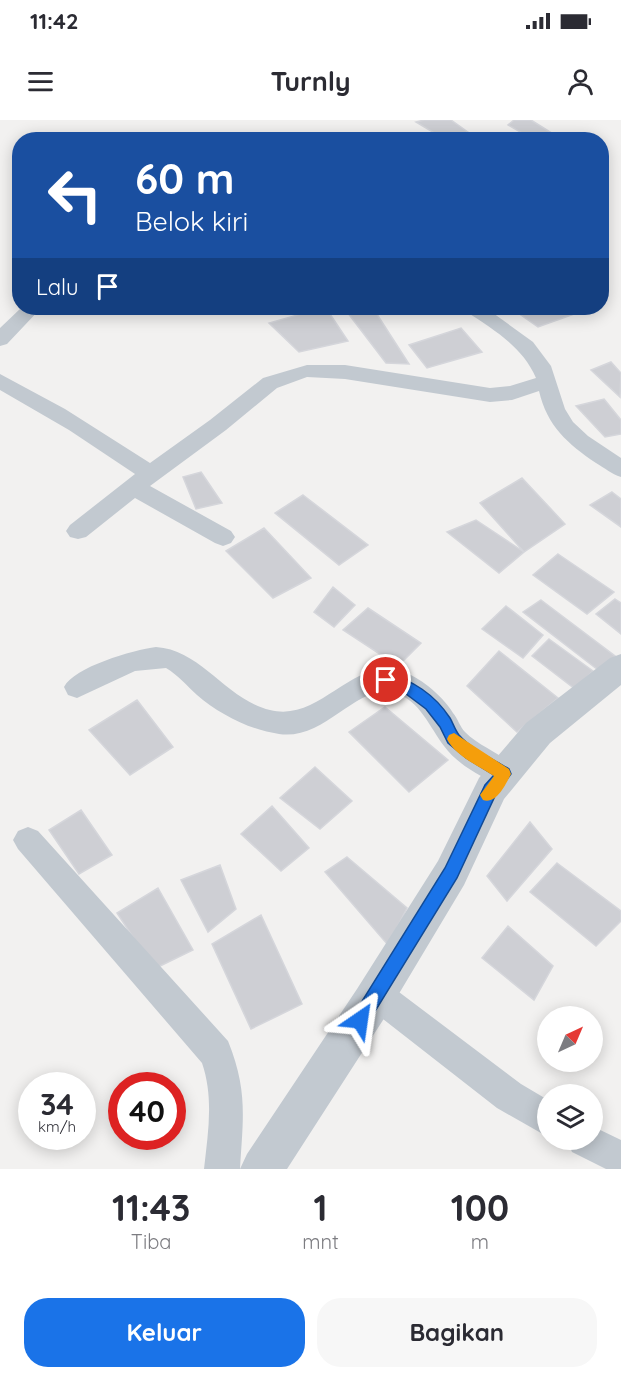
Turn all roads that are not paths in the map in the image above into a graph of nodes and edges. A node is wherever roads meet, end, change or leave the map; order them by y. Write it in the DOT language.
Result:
graph roads {
  1 [pos="24,315"];
  2 [pos="484,315"];
  3 [pos="0,340"];
  4 [pos="0,381"];
  5 [pos="547,381"];
  6 [pos="621,469"];
  7 [pos="142,481"];
  8 [pos="78,531"];
  9 [pos="223,537"];
  10 [pos="621,667"];
  11 [pos="77,687"];
  12 [pos="504,774"];
  13 [pos="27,840"];
  14 [pos="376,994"];
  15 [pos="537,1113"];
  16 [pos="603,1149"];
  17 [pos="621,1158"];
  18 [pos="222,1169"];
  19 [pos="262,1169"];
  1 -- 3 [label="street"];
  2 -- 5 [label="street"];
  4 -- 7 [label="street"];
  5 -- 6 [label="street"];
  5 -- 7 [label="street"];
  7 -- 8 [label="street"];
  7 -- 9 [label="street"];
  10 -- 12 [label="street"];
  11 -- 12 [label="street"];
  12 -- 14 [label="street"];
  13 -- 18 [label="street"];
  14 -- 15 [label="street"];
  14 -- 19 [label="street"];
  16 -- 17 [label="street"];
}
